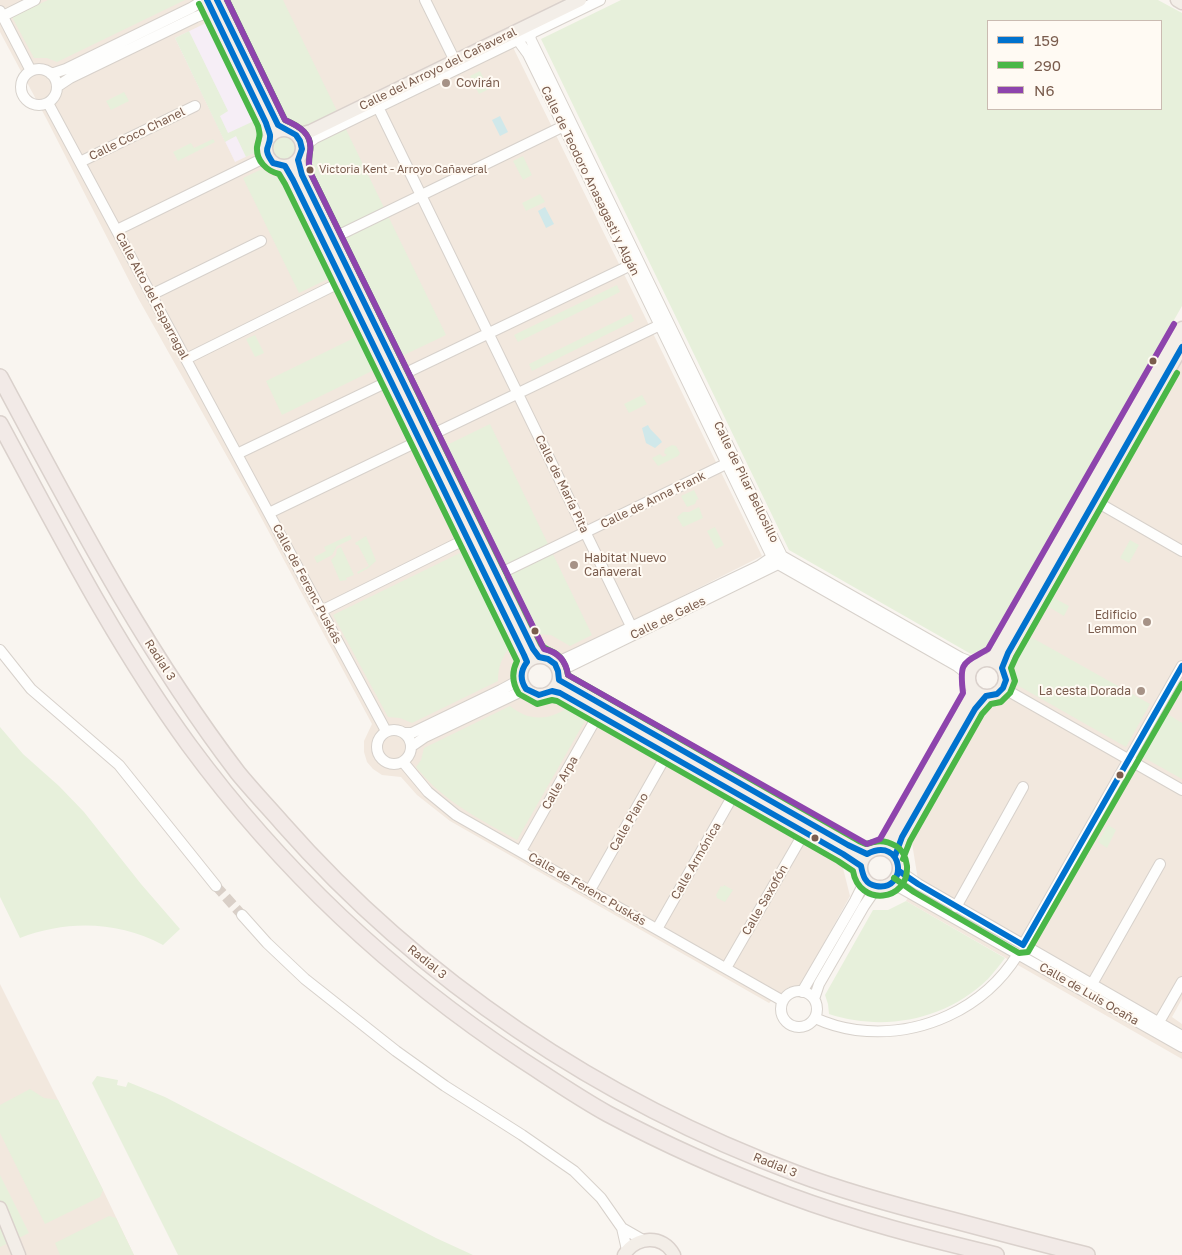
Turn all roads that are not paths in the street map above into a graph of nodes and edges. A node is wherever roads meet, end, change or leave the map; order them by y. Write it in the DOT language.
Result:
graph roads {
  1 [pos="35,0"];
  2 [pos="425,0"];
  3 [pos="580,0"];
  4 [pos="600,0"];
  5 [pos="1177,0"];
  6 [pos="210,3"];
  7 [pos="1182,3"];
  8 [pos="1,14"];
  9 [pos="532,33"];
  10 [pos="517,40"];
  11 [pos="455,61"];
  12 [pos="31,71"];
  13 [pos="52,74"];
  14 [pos="58,86"];
  15 [pos="48,103"];
  16 [pos="194,106"];
  17 [pos="378,108"];
  18 [pos="568,125"];
  19 [pos="283,130"];
  20 [pos="297,135"];
  21 [pos="270,137"];
  22 [pos="302,148"];
  23 [pos="268,156"];
  24 [pos="298,160"];
  25 [pos="80,162"];
  26 [pos="285,166"];
  27 [pos="422,196"];
  28 [pos="117,230"];
  29 [pos="333,238"];
  30 [pos="261,242"];
  31 [pos="631,265"];
  32 [pos="343,282"];
  33 [pos="653,290"];
  34 [pos="152,295"];
  35 [pos="660,325"];
  36 [pos="1182,330"];
  37 [pos="489,334"];
  38 [pos="1182,347"];
  39 [pos="186,359"];
  40 [pos="1174,361"];
  41 [pos="0,377"];
  42 [pos="396,379"];
  43 [pos="518,392"];
  44 [pos="0,424"];
  45 [pos="424,437"];
  46 [pos="237,454"];
  47 [pos="731,462"];
  48 [pos="256,490"];
  49 [pos="1090,498"];
  50 [pos="269,513"];
  51 [pos="586,532"];
  52 [pos="468,538"];
  53 [pos="1182,551"];
  54 [pos="775,561"];
  55 [pos="497,575"];
  56 [pos="321,610"];
  57 [pos="631,626"];
  58 [pos="0,650"];
  59 [pos="539,656"];
  60 [pos="989,660"];
  61 [pos="553,661"];
  62 [pos="527,662"];
  63 [pos="976,664"];
  64 [pos="1182,666"];
  65 [pos="1002,668"];
  66 [pos="521,676"];
  67 [pos="970,676"];
  68 [pos="557,681"];
  69 [pos="1003,688"];
  70 [pos="526,689"];
  71 [pos="973,690"];
  72 [pos="986,696"];
  73 [pos="598,715"];
  74 [pos="386,731"];
  75 [pos="406,734"];
  76 [pos="412,746"];
  77 [pos="667,754"];
  78 [pos="1129,759"];
  79 [pos="403,762"];
  80 [pos="1024,787"];
  81 [pos="1182,790"];
  82 [pos="735,792"];
  83 [pos="804,832"];
  84 [pos="882,850"];
  85 [pos="521,851"];
  86 [pos="894,856"];
  87 [pos="864,860"];
  88 [pos="1160,864"];
  89 [pos="899,871"];
  90 [pos="865,881"];
  91 [pos="892,883"];
  92 [pos="216,886"];
  93 [pos="877,887"];
  94 [pos="590,890"];
  95 [pos="956,906"];
  96 [pos="242,915"];
  97 [pos="657,929"];
  98 [pos="1021,949"];
  99 [pos="726,968"];
  100 [pos="1182,982"];
  101 [pos="1092,984"];
  102 [pos="802,992"];
  103 [pos="814,999"];
  104 [pos="784,1001"];
  105 [pos="815,1018"];
  106 [pos="1159,1022"];
  107 [pos="1182,1036"];
  108 [pos="1182,1047"];
  109 [pos="0,1208"];
  110 [pos="622,1228"];
  111 [pos="643,1240"];
  112 [pos="626,1253"];
  113 [pos="19,1255"];
  114 [pos="674,1255"];
  115 [pos="996,1255"];
  116 [pos="1088,1255"];
  1 -- 8 [label="street"];
  2 -- 11 [label="street"];
  3 -- 11 [label="main road, Calle del Arroyo del Cañaveral"];
  4 -- 9 [label="street, Calle del Arroyo del Cañaveral"];
  5 -- 7 [label="main road"];
  6 -- 13 [label="street"];
  6 -- 14 [label="street"];
  6 -- 19 [label="main road"];
  6 -- 21 [label="main road"];
  8 -- 12 [label="street"];
  9 -- 10 [label="street, Calle del Arroyo del Cañaveral"];
  9 -- 18 [label="street, Calle de Teodoro Anasagasti y Algán"];
  10 -- 17 [label="street, Calle del Arroyo del Cañaveral"];
  10 -- 18 [label="street, Calle de Teodoro Anasagasti y Algán"];
  11 -- 20 [label="main road, Calle del Arroyo del Cañaveral"];
  12 -- 13 [label="street"];
  12 -- 15 [label="street"];
  13 -- 14 [label="street"];
  14 -- 15 [label="street"];
  15 -- 25 [label="street, Calle Alto del Esparragal"];
  16 -- 25 [label="street, Calle Coco Chanel"];
  17 -- 22 [label="street, Calle del Arroyo del Cañaveral"];
  17 -- 27 [label="street, Calle de María Pita"];
  18 -- 27 [label="street"];
  18 -- 31 [label="street, Calle de Teodoro Anasagasti y Algán"];
  18 -- 33 [label="street, Calle de Teodoro Anasagasti y Algán"];
  19 -- 20 [label="main road"];
  19 -- 21 [label="main road"];
  20 -- 22 [label="main road"];
  21 -- 23 [label="main road"];
  22 -- 24 [label="main road"];
  23 -- 26 [label="main road"];
  23 -- 28 [label="street"];
  24 -- 26 [label="main road"];
  24 -- 29 [label="main road"];
  25 -- 28 [label="street, Calle Alto del Esparragal"];
  26 -- 32 [label="main road"];
  27 -- 29 [label="street"];
  27 -- 37 [label="street, Calle de María Pita"];
  28 -- 34 [label="street, Calle Alto del Esparragal"];
  29 -- 42 [label="main road"];
  30 -- 34 [label="street"];
  31 -- 35 [label="street, Calle de Teodoro Anasagasti y Algán"];
  31 -- 37 [label="street"];
  32 -- 39 [label="street"];
  32 -- 42 [label="main road"];
  33 -- 47 [label="street, Calle de Pilar Bellosillo"];
  34 -- 39 [label="street, Calle Alto del Esparragal"];
  35 -- 43 [label="street"];
  35 -- 47 [label="street, Calle de Pilar Bellosillo"];
  36 -- 40 [label="main road"];
  37 -- 42 [label="street"];
  37 -- 43 [label="street, Calle de María Pita"];
  38 -- 40 [label="main road"];
  39 -- 46 [label="street, Calle Alto del Esparragal"];
  40 -- 49 [label="main road"];
  41 -- 116 [label="highway, Radial 3"];
  42 -- 45 [label="main road"];
  42 -- 46 [label="street"];
  43 -- 45 [label="street"];
  43 -- 51 [label="street, Calle de María Pita"];
  44 -- 115 [label="highway, Radial 3"];
  45 -- 50 [label="street"];
  45 -- 52 [label="main road"];
  45 -- 55 [label="main road"];
  46 -- 48 [label="street, Calle Alto del Esparragal"];
  47 -- 51 [label="street, Calle de Anna Frank"];
  47 -- 54 [label="street, Calle de Pilar Bellosillo"];
  47 -- 63 [label="street, Calle de Pilar Bellosillo"];
  48 -- 50 [label="street, Calle de Ferenc Puskás"];
  49 -- 53 [label="street"];
  49 -- 60 [label="main road"];
  49 -- 65 [label="main road"];
  50 -- 56 [label="street, Calle de Ferenc Puskás"];
  51 -- 55 [label="street, Calle de Anna Frank"];
  51 -- 57 [label="street, Calle de María Pita"];
  52 -- 56 [label="street"];
  52 -- 62 [label="main road"];
  54 -- 57 [label="street, Calle de Gales"];
  54 -- 67 [label="street"];
  54 -- 68 [label="street, Calle de Gales"];
  55 -- 59 [label="main road"];
  56 -- 74 [label="street, Calle de Ferenc Puskás"];
  57 -- 61 [label="street, Calle de Gales"];
  58 -- 92 [label="street"];
  59 -- 61 [label="main road"];
  59 -- 62 [label="main road"];
  60 -- 63 [label="main road"];
  60 -- 65 [label="main road"];
  61 -- 68 [label="main road"];
  62 -- 66 [label="main road"];
  63 -- 67 [label="main road"];
  64 -- 78 [label="street"];
  65 -- 69 [label="main road"];
  66 -- 70 [label="main road"];
  66 -- 75 [label="street"];
  67 -- 71 [label="main road"];
  68 -- 70 [label="main road"];
  68 -- 73 [label="main road"];
  68 -- 87 [label="main road"];
  69 -- 72 [label="main road"];
  69 -- 78 [label="street"];
  70 -- 76 [label="street"];
  71 -- 72 [label="main road"];
  71 -- 84 [label="main road"];
  72 -- 86 [label="main road"];
  73 -- 77 [label="main road"];
  73 -- 85 [label="street, Calle Arpa"];
  74 -- 75 [label="street"];
  74 -- 79 [label="street"];
  75 -- 76 [label="street"];
  76 -- 79 [label="street"];
  77 -- 82 [label="main road"];
  77 -- 94 [label="street, Calle Piano"];
  78 -- 81 [label="street"];
  78 -- 98 [label="street"];
  79 -- 85 [label="street, Calle de Ferenc Puskás"];
  80 -- 95 [label="street"];
  82 -- 83 [label="main road"];
  82 -- 97 [label="street, Calle Armónica"];
  83 -- 87 [label="main road"];
  83 -- 99 [label="street, Calle Saxofón"];
  84 -- 86 [label="main road"];
  84 -- 87 [label="main road"];
  85 -- 94 [label="street, Calle de Ferenc Puskás"];
  86 -- 89 [label="main road"];
  87 -- 90 [label="main road"];
  88 -- 101 [label="street"];
  89 -- 91 [label="main road"];
  89 -- 95 [label="street, Calle de Luis Ocaña"];
  90 -- 93 [label="main road"];
  90 -- 102 [label="street"];
  91 -- 93 [label="main road"];
  91 -- 98 [label="street, Calle de Luis Ocaña"];
  93 -- 103 [label="street"];
  94 -- 97 [label="street, Calle de Ferenc Puskás"];
  95 -- 98 [label="street, Calle de Luis Ocaña"];
  96 -- 110 [label="street"];
  97 -- 99 [label="street, Calle de Ferenc Puskás"];
  98 -- 101 [label="street, Calle de Luis Ocaña"];
  98 -- 105 [label="street"];
  98 -- 108 [label="street, Calle de Luis Ocaña"];
  99 -- 104 [label="street, Calle de Ferenc Puskás"];
  100 -- 106 [label="street"];
  101 -- 106 [label="street, Calle de Luis Ocaña"];
  102 -- 103 [label="street"];
  102 -- 104 [label="street"];
  103 -- 105 [label="street"];
  104 -- 105 [label="street"];
  106 -- 107 [label="street, Calle de Luis Ocaña"];
  109 -- 113 [label="main road"];
  110 -- 111 [label="street"];
  110 -- 112 [label="street"];
  111 -- 112 [label="main road"];
  111 -- 114 [label="main road"];
}
